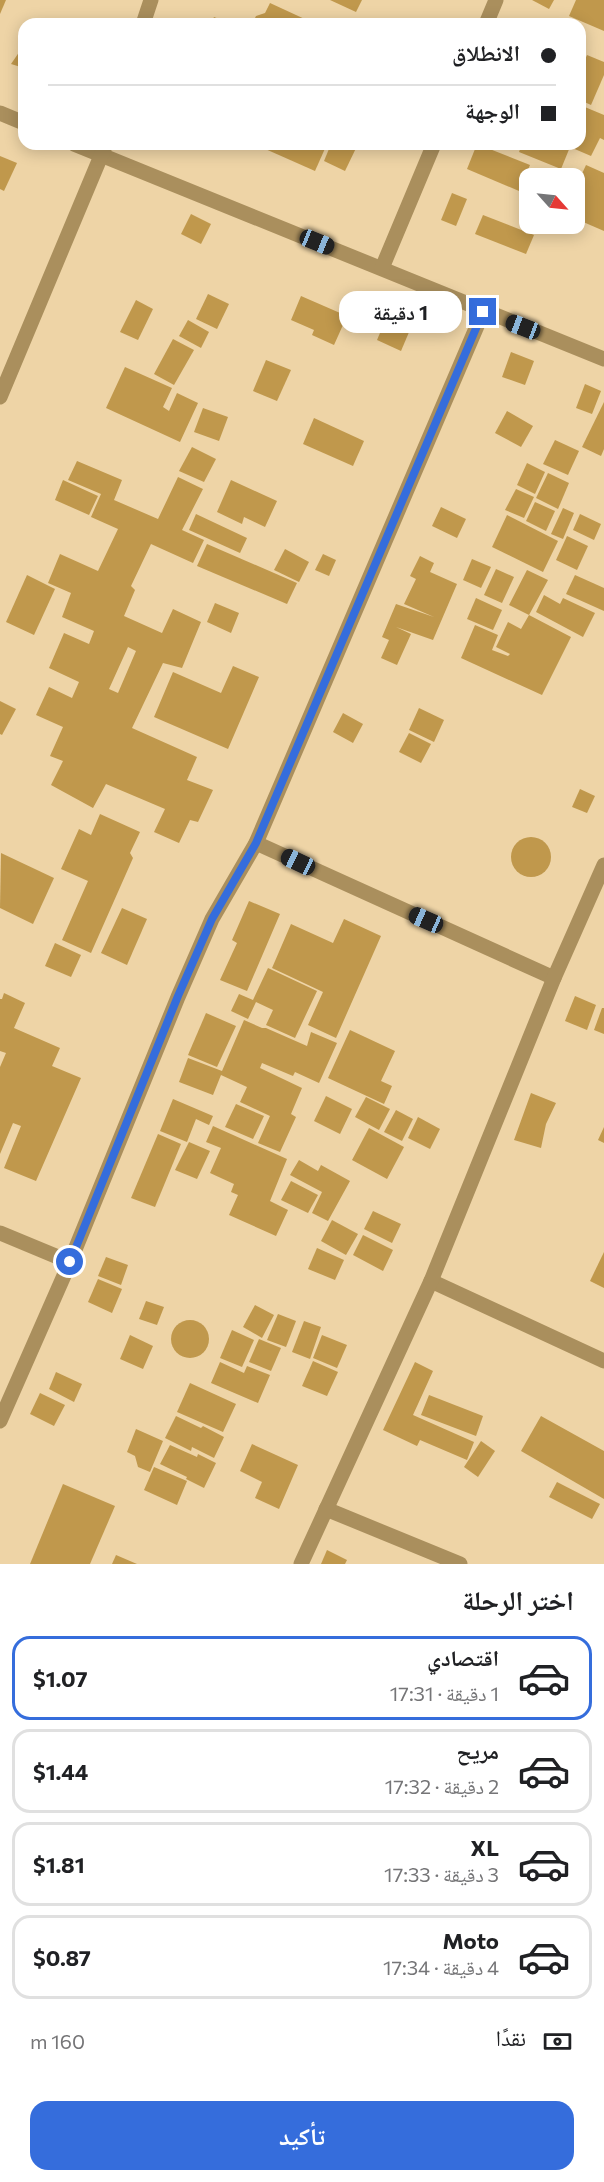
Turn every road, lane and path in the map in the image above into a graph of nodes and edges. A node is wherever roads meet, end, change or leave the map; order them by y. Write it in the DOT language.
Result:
graph roads {
  1 [pos="151,0"];
  2 [pos="496,0"];
  3 [pos="145,18"];
  4 [pos="488,18"];
  5 [pos="0,113"];
  6 [pos="18,120"];
  7 [pos="104,150"];
  8 [pos="431,150"];
  9 [pos="382,268"];
  10 [pos="483,312"];
  11 [pos="604,359"];
  12 [pos="0,397"];
  13 [pos="256,843"];
  14 [pos="604,865"];
  15 [pos="554,978"];
  16 [pos="0,1233"];
  17 [pos="70,1262"];
  18 [pos="431,1281"];
  19 [pos="604,1361"];
  20 [pos="0,1421"];
  21 [pos="326,1509"];
  22 [pos="301,1564"];
  23 [pos="460,1564"];
  1 -- 3 [label="street"];
  2 -- 4 [label="street"];
  5 -- 6 [label="street"];
  7 -- 9 [label="street"];
  7 -- 12 [label="street"];
  8 -- 9 [label="street"];
  9 -- 10 [label="street"];
  10 -- 11 [label="street"];
  10 -- 13 [label="street"];
  13 -- 15 [label="street"];
  13 -- 17 [label="street"];
  14 -- 15 [label="street"];
  15 -- 18 [label="street"];
  16 -- 17 [label="street"];
  17 -- 20 [label="street"];
  18 -- 19 [label="street"];
  18 -- 21 [label="street"];
  21 -- 22 [label="street"];
  21 -- 23 [label="street"];
}
